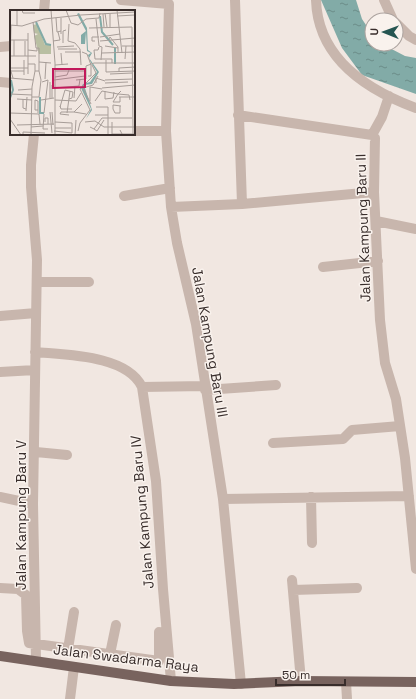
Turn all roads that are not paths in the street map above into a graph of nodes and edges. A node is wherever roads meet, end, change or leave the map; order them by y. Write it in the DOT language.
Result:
graph roads {
  1 [pos="45,0"];
  2 [pos="121,0"];
  3 [pos="235,0"];
  4 [pos="316,0"];
  5 [pos="384,0"];
  6 [pos="172,2"];
  7 [pos="44,10"];
  8 [pos="390,12"];
  9 [pos="404,31"];
  10 [pos="416,40"];
  11 [pos="10,46"];
  12 [pos="0,47"];
  13 [pos="0,82"];
  14 [pos="10,83"];
  15 [pos="389,96"];
  16 [pos="416,108"];
  17 [pos="238,116"];
  18 [pos="135,131"];
  19 [pos="166,131"];
  20 [pos="34,135"];
  21 [pos="372,135"];
  22 [pos="170,188"];
  23 [pos="374,192"];
  24 [pos="124,196"];
  25 [pos="242,204"];
  26 [pos="171,208"];
  27 [pos="376,221"];
  28 [pos="416,229"];
  29 [pos="378,261"];
  30 [pos="323,267"];
  31 [pos="37,282"];
  32 [pos="89,282"];
  33 [pos="36,313"];
  34 [pos="0,316"];
  35 [pos="35,352"];
  36 [pos="34,370"];
  37 [pos="0,372"];
  38 [pos="276,385"];
  39 [pos="142,387"];
  40 [pos="205,388"];
  41 [pos="400,426"];
  42 [pos="273,443"];
  43 [pos="36,452"];
  44 [pos="67,455"];
  45 [pos="409,496"];
  46 [pos="0,497"];
  47 [pos="311,497"];
  48 [pos="223,499"];
  49 [pos="33,504"];
  50 [pos="415,539"];
  51 [pos="312,543"];
  52 [pos="416,569"];
  53 [pos="0,588"];
  54 [pos="357,588"];
  55 [pos="74,612"];
  56 [pos="116,625"];
  57 [pos="159,632"];
  58 [pos="35,644"];
  59 [pos="68,648"];
  60 [pos="110,654"];
  61 [pos="0,656"];
  62 [pos="36,660"];
  63 [pos="74,667"];
  64 [pos="171,681"];
  65 [pos="302,681"];
  66 [pos="346,682"];
  67 [pos="416,682"];
  68 [pos="241,684"];
  69 [pos="70,699"];
  70 [pos="347,699"];
  1 -- 7 [label="street"];
  2 -- 6 [label="street"];
  3 -- 17 [label="street"];
  4 -- 15 [label="street"];
  5 -- 8 [label="street"];
  6 -- 19 [label="street, Jalan Kampung Baru III"];
  9 -- 10 [label="street"];
  11 -- 12 [label="street"];
  13 -- 14 [label="street"];
  15 -- 16 [label="street"];
  15 -- 21 [label="street"];
  17 -- 21 [label="street, Jalan Kampung Baru II"];
  17 -- 25 [label="street"];
  18 -- 19 [label="street"];
  19 -- 22 [label="street, Jalan Kampung Baru III"];
  20 -- 31 [label="street, Jalan Kampung Baru V"];
  21 -- 23 [label="street, Jalan Kampung Baru II"];
  22 -- 24 [label="street"];
  22 -- 26 [label="street, Jalan Kampung Baru III"];
  23 -- 25 [label="street"];
  23 -- 27 [label="street, Jalan Kampung Baru II"];
  25 -- 26 [label="street"];
  26 -- 40 [label="street, Jalan Kampung Baru III"];
  27 -- 28 [label="street"];
  27 -- 29 [label="street, Jalan Kampung Baru II"];
  29 -- 30 [label="street"];
  29 -- 41 [label="street, Jalan Kampung Baru II"];
  31 -- 32 [label="street"];
  31 -- 33 [label="street, Jalan Kampung Baru V"];
  33 -- 34 [label="street"];
  33 -- 35 [label="street, Jalan Kampung Baru V"];
  35 -- 36 [label="street, Jalan Kampung Baru V"];
  35 -- 39 [label="street"];
  36 -- 37 [label="street"];
  36 -- 43 [label="street, Jalan Kampung Baru V"];
  38 -- 40 [label="street"];
  39 -- 40 [label="street"];
  39 -- 64 [label="street, Jalan Kampung Baru IV"];
  40 -- 48 [label="street, Jalan Kampung Baru III"];
  41 -- 42 [label="street"];
  41 -- 45 [label="street, Jalan Kampung Baru II"];
  43 -- 44 [label="street"];
  43 -- 49 [label="street, Jalan Kampung Baru V"];
  45 -- 47 [label="street"];
  45 -- 50 [label="street, Jalan Kampung Baru II"];
  46 -- 49 [label="street"];
  47 -- 48 [label="street"];
  47 -- 51 [label="street"];
  48 -- 68 [label="street, Jalan Kampung Baru III"];
  49 -- 58 [label="street, Jalan Kampung Baru V"];
  50 -- 52 [label="street, Jalan Kampung Baru II"];
  53 -- 58 [label="street"];
  54 -- 65 [label="street"];
  55 -- 59 [label="street"];
  56 -- 60 [label="street"];
  57 -- 60 [label="street"];
  58 -- 59 [label="street"];
  58 -- 62 [label="street, Jalan Kampung Baru V"];
  59 -- 60 [label="street"];
  61 -- 62 [label="main road, Jalan Swadarma Raya"];
  62 -- 63 [label="main road, Jalan Swadarma Raya"];
  63 -- 64 [label="main road, Jalan Swadarma Raya"];
  63 -- 69 [label="street"];
  64 -- 68 [label="main road, Jalan Swadarma Raya"];
  65 -- 66 [label="main road, Jalan Swadarma Raya"];
  65 -- 68 [label="main road, Jalan Swadarma Raya"];
  66 -- 67 [label="main road, Jalan Swadarma Raya"];
  66 -- 70 [label="street"];
}
